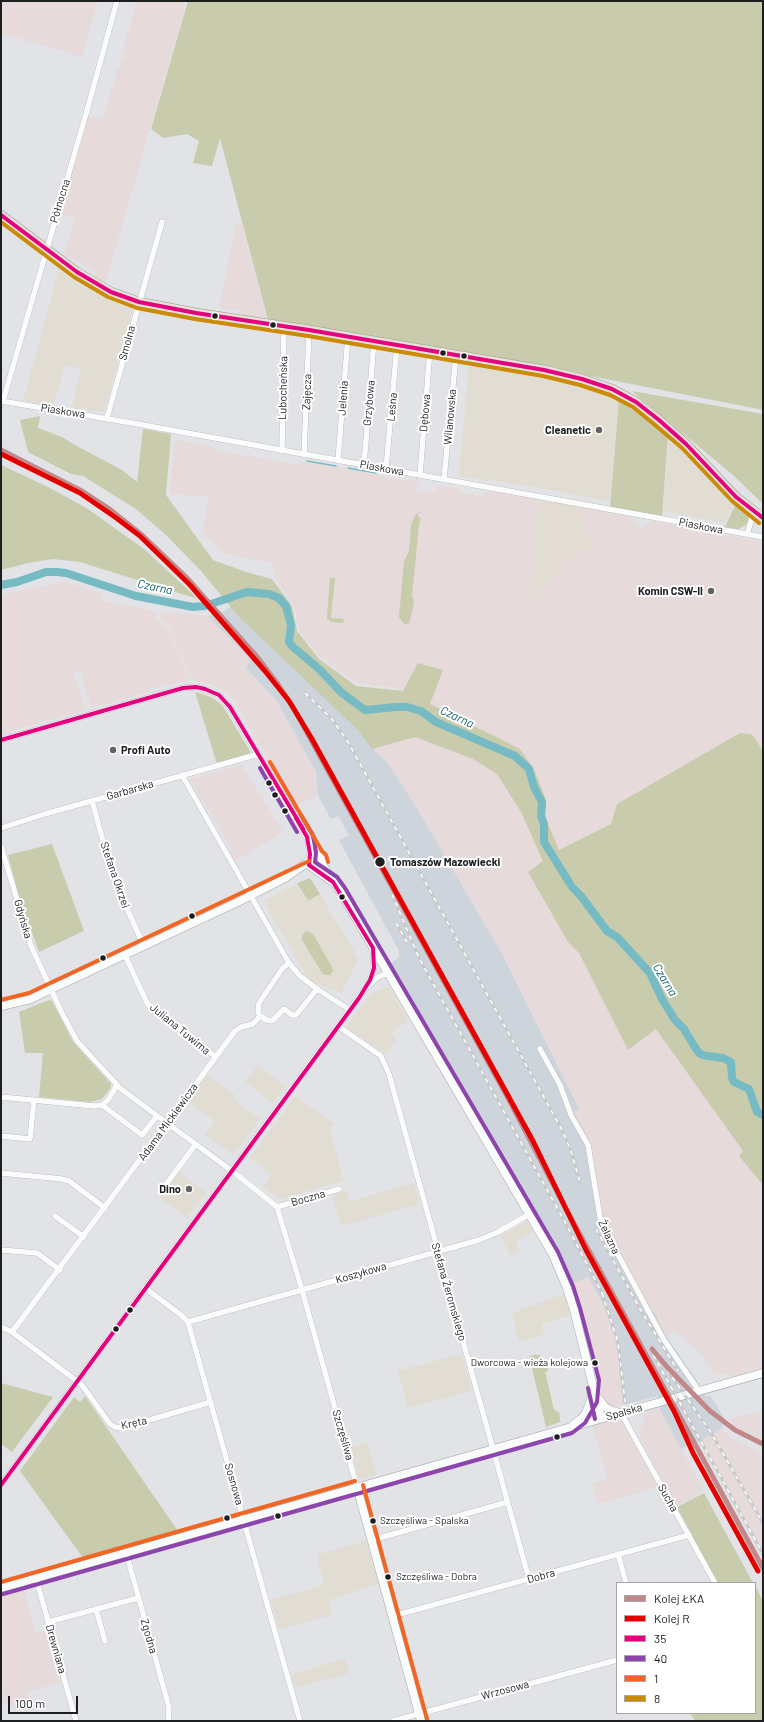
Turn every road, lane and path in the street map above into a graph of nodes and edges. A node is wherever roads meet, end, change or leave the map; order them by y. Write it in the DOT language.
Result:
graph roads {
  1 [pos="117,1"];
  2 [pos="1,215"];
  3 [pos="162,222"];
  4 [pos="46,250"];
  5 [pos="139,302"];
  6 [pos="284,326"];
  7 [pos="309,330"];
  8 [pos="348,336"];
  9 [pos="374,341"];
  10 [pos="397,345"];
  11 [pos="430,350"];
  12 [pos="456,355"];
  13 [pos="2,401"];
  14 [pos="107,418"];
  15 [pos="282,451"];
  16 [pos="304,455"];
  17 [pos="338,460"];
  18 [pos="364,465"];
  19 [pos="386,469"];
  20 [pos="420,475"];
  21 [pos="444,479"];
  22 [pos="754,512"];
  23 [pos="763,518"];
  24 [pos="747,534"];
  25 [pos="763,537"];
  26 [pos="1,740"];
  27 [pos="259,754"];
  28 [pos="182,775"];
  29 [pos="92,801"];
  30 [pos="1,828"];
  31 [pos="1,846"];
  32 [pos="314,862"];
  33 [pos="250,896"];
  34 [pos="144,946"];
  35 [pos="373,948"];
  36 [pos="125,955"];
  37 [pos="289,963"];
  38 [pos="387,971"];
  39 [pos="372,975"];
  40 [pos="317,989"];
  41 [pos="365,989"];
  42 [pos="51,990"];
  43 [pos="1,1006"];
  44 [pos="350,1010"];
  45 [pos="260,1016"];
  46 [pos="338,1026"];
  47 [pos="540,1049"];
  48 [pos="216,1057"];
  49 [pos="117,1085"];
  50 [pos="1,1097"];
  51 [pos="34,1100"];
  52 [pos="102,1105"];
  53 [pos="157,1116"];
  54 [pos="167,1123"];
  55 [pos="1,1136"];
  56 [pos="196,1144"];
  57 [pos="232,1171"];
  58 [pos="1,1173"];
  59 [pos="339,1189"];
  60 [pos="161,1192"];
  61 [pos="277,1207"];
  62 [pos="105,1208"];
  63 [pos="530,1214"];
  64 [pos="55,1216"];
  65 [pos="84,1237"];
  66 [pos="1,1250"];
  67 [pos="438,1251"];
  68 [pos="60,1270"];
  69 [pos="145,1288"];
  70 [pos="302,1290"];
  71 [pos="188,1322"];
  72 [pos="1,1327"];
  73 [pos="12,1332"];
  74 [pos="763,1373"];
  75 [pos="77,1381"];
  76 [pos="593,1382"];
  77 [pos="699,1391"];
  78 [pos="596,1395"];
  79 [pos="211,1402"];
  80 [pos="621,1413"];
  81 [pos="602,1418"];
  82 [pos="570,1427"];
  83 [pos="493,1449"];
  84 [pos="1,1485"];
  85 [pos="357,1487"];
  86 [pos="508,1502"];
  87 [pos="244,1519"];
  88 [pos="689,1535"];
  89 [pos="372,1540"];
  90 [pos="126,1552"];
  91 [pos="618,1554"];
  92 [pos="36,1578"];
  93 [pos="529,1579"];
  94 [pos="626,1582"];
  95 [pos="714,1582"];
  96 [pos="1,1588"];
  97 [pos="138,1598"];
  98 [pos="96,1609"];
  99 [pos="393,1616"];
  100 [pos="48,1622"];
  101 [pos="105,1641"];
  102 [pos="616,1660"];
  103 [pos="420,1717"];
  104 [pos="76,1721"];
  105 [pos="168,1721"];
  106 [pos="300,1721"];
  107 [pos="393,1721"];
  1 -- 4 [label="street, Północna"];
  2 -- 4 [label="main road"];
  3 -- 5 [label="street, Smolna"];
  4 -- 5 [label="main road"];
  4 -- 13 [label="street, Północna"];
  5 -- 6 [label="main road"];
  5 -- 14 [label="street, Smolna"];
  6 -- 7 [label="main road"];
  6 -- 15 [label="street, Lubocheńska"];
  7 -- 8 [label="main road"];
  7 -- 16 [label="street, Zajęcza"];
  8 -- 9 [label="main road"];
  8 -- 17 [label="street, Jelenia"];
  9 -- 10 [label="main road"];
  9 -- 18 [label="street, Grzybowa"];
  10 -- 11 [label="main road"];
  10 -- 19 [label="street, Leśna"];
  11 -- 12 [label="main road"];
  11 -- 20 [label="street, Dębowa"];
  12 -- 21 [label="street, Wilanowska"];
  12 -- 22 [label="main road"];
  13 -- 14 [label="street, Piaskowa"];
  14 -- 15 [label="street, Piaskowa"];
  15 -- 16 [label="street, Piaskowa"];
  16 -- 17 [label="street, Piaskowa"];
  17 -- 18 [label="street, Piaskowa"];
  18 -- 19 [label="street, Piaskowa"];
  19 -- 20 [label="street, Piaskowa"];
  20 -- 21 [label="street, Piaskowa"];
  21 -- 24 [label="street, Piaskowa"];
  22 -- 23 [label="main road"];
  22 -- 24 [label="street"];
  24 -- 25 [label="street, Piaskowa"];
  26 -- 27 [label="street"];
  27 -- 28 [label="street, Garbarska"];
  27 -- 32 [label="street"];
  28 -- 29 [label="street, Garbarska"];
  28 -- 33 [label="street"];
  29 -- 30 [label="street, Garbarska"];
  29 -- 34 [label="street, Stefana Okrzei"];
  31 -- 42 [label="street, Gdyńska"];
  32 -- 33 [label="street"];
  32 -- 35 [label="street"];
  33 -- 34 [label="street"];
  33 -- 37 [label="street"];
  34 -- 36 [label="street"];
  35 -- 38 [label="street"];
  35 -- 39 [label="street"];
  36 -- 42 [label="street"];
  36 -- 48 [label="street, Juliana Tuwima"];
  37 -- 40 [label="street"];
  37 -- 45 [label="street"];
  38 -- 39 [label="street"];
  38 -- 41 [label="street"];
  38 -- 63 [label="street"];
  39 -- 41 [label="street"];
  40 -- 44 [label="street"];
  40 -- 45 [label="street"];
  41 -- 44 [label="street"];
  42 -- 43 [label="street"];
  42 -- 49 [label="street, Gdyńska"];
  44 -- 46 [label="street"];
  45 -- 48 [label="street, Adama Mickiewicza"];
  46 -- 57 [label="street"];
  46 -- 67 [label="street, Stefana Żeromskiego"];
  47 -- 77 [label="street, Żelazna"];
  48 -- 54 [label="street, Adama Mickiewicza"];
  49 -- 52 [label="street"];
  49 -- 53 [label="street, Gdyńska"];
  50 -- 51 [label="street"];
  51 -- 52 [label="street"];
  51 -- 55 [label="street"];
  52 -- 53 [label="street"];
  53 -- 54 [label="street, Gdyńska"];
  54 -- 56 [label="street, Gdyńska"];
  54 -- 62 [label="street, Adama Mickiewicza"];
  56 -- 57 [label="street, Gdyńska"];
  56 -- 60 [label="street"];
  57 -- 61 [label="street"];
  57 -- 69 [label="street"];
  58 -- 62 [label="street"];
  59 -- 61 [label="street, Boczna"];
  61 -- 70 [label="street, Szczęśliwa"];
  62 -- 65 [label="street, Adama Mickiewicza"];
  63 -- 67 [label="street, Koszykowa"];
  63 -- 76 [label="street"];
  64 -- 65 [label="street"];
  65 -- 68 [label="street, Adama Mickiewicza"];
  66 -- 68 [label="street"];
  67 -- 70 [label="street, Koszykowa"];
  67 -- 83 [label="street, Stefana Żeromskiego"];
  68 -- 73 [label="street, Adama Mickiewicza"];
  69 -- 71 [label="street"];
  69 -- 75 [label="street"];
  70 -- 71 [label="street, Koszykowa"];
  70 -- 85 [label="street, Szczęśliwa"];
  71 -- 79 [label="street, Sosnowa"];
  72 -- 73 [label="street"];
  73 -- 75 [label="street"];
  74 -- 77 [label="street, Spalska"];
  75 -- 79 [label="street, Kręta"];
  75 -- 84 [label="street"];
  76 -- 78 [label="street"];
  76 -- 82 [label="street"];
  77 -- 80 [label="street, Spalska"];
  78 -- 80 [label="street"];
  78 -- 81 [label="street"];
  79 -- 87 [label="street, Sosnowa"];
  80 -- 81 [label="street, Spalska"];
  80 -- 88 [label="street, Sucha"];
  81 -- 82 [label="street, Spalska"];
  82 -- 83 [label="street, Spalska"];
  83 -- 85 [label="street, Spalska"];
  83 -- 86 [label="street, Stefana Żeromskiego"];
  85 -- 87 [label="street, Spalska"];
  85 -- 89 [label="street, Szczęśliwa"];
  86 -- 89 [label="street"];
  86 -- 93 [label="street, Stefana Żeromskiego"];
  87 -- 90 [label="street, Spalska"];
  87 -- 106 [label="street, Sosnowa"];
  88 -- 91 [label="street, Dobra"];
  88 -- 95 [label="street, Sucha"];
  89 -- 99 [label="street, Szczęśliwa"];
  90 -- 92 [label="street, Spalska"];
  90 -- 97 [label="street, Zgodna"];
  91 -- 93 [label="street, Dobra"];
  91 -- 94 [label="street"];
  92 -- 96 [label="street, Spalska"];
  92 -- 100 [label="street, Drewniana"];
  93 -- 99 [label="street, Dobra"];
  97 -- 98 [label="street"];
  97 -- 105 [label="street, Zgodna"];
  98 -- 100 [label="street"];
  98 -- 101 [label="street"];
  99 -- 103 [label="street, Szczęśliwa"];
  100 -- 104 [label="street, Drewniana"];
  102 -- 103 [label="street, Wrzosowa"];
  103 -- 107 [label="street, Wrzosowa"];
}
